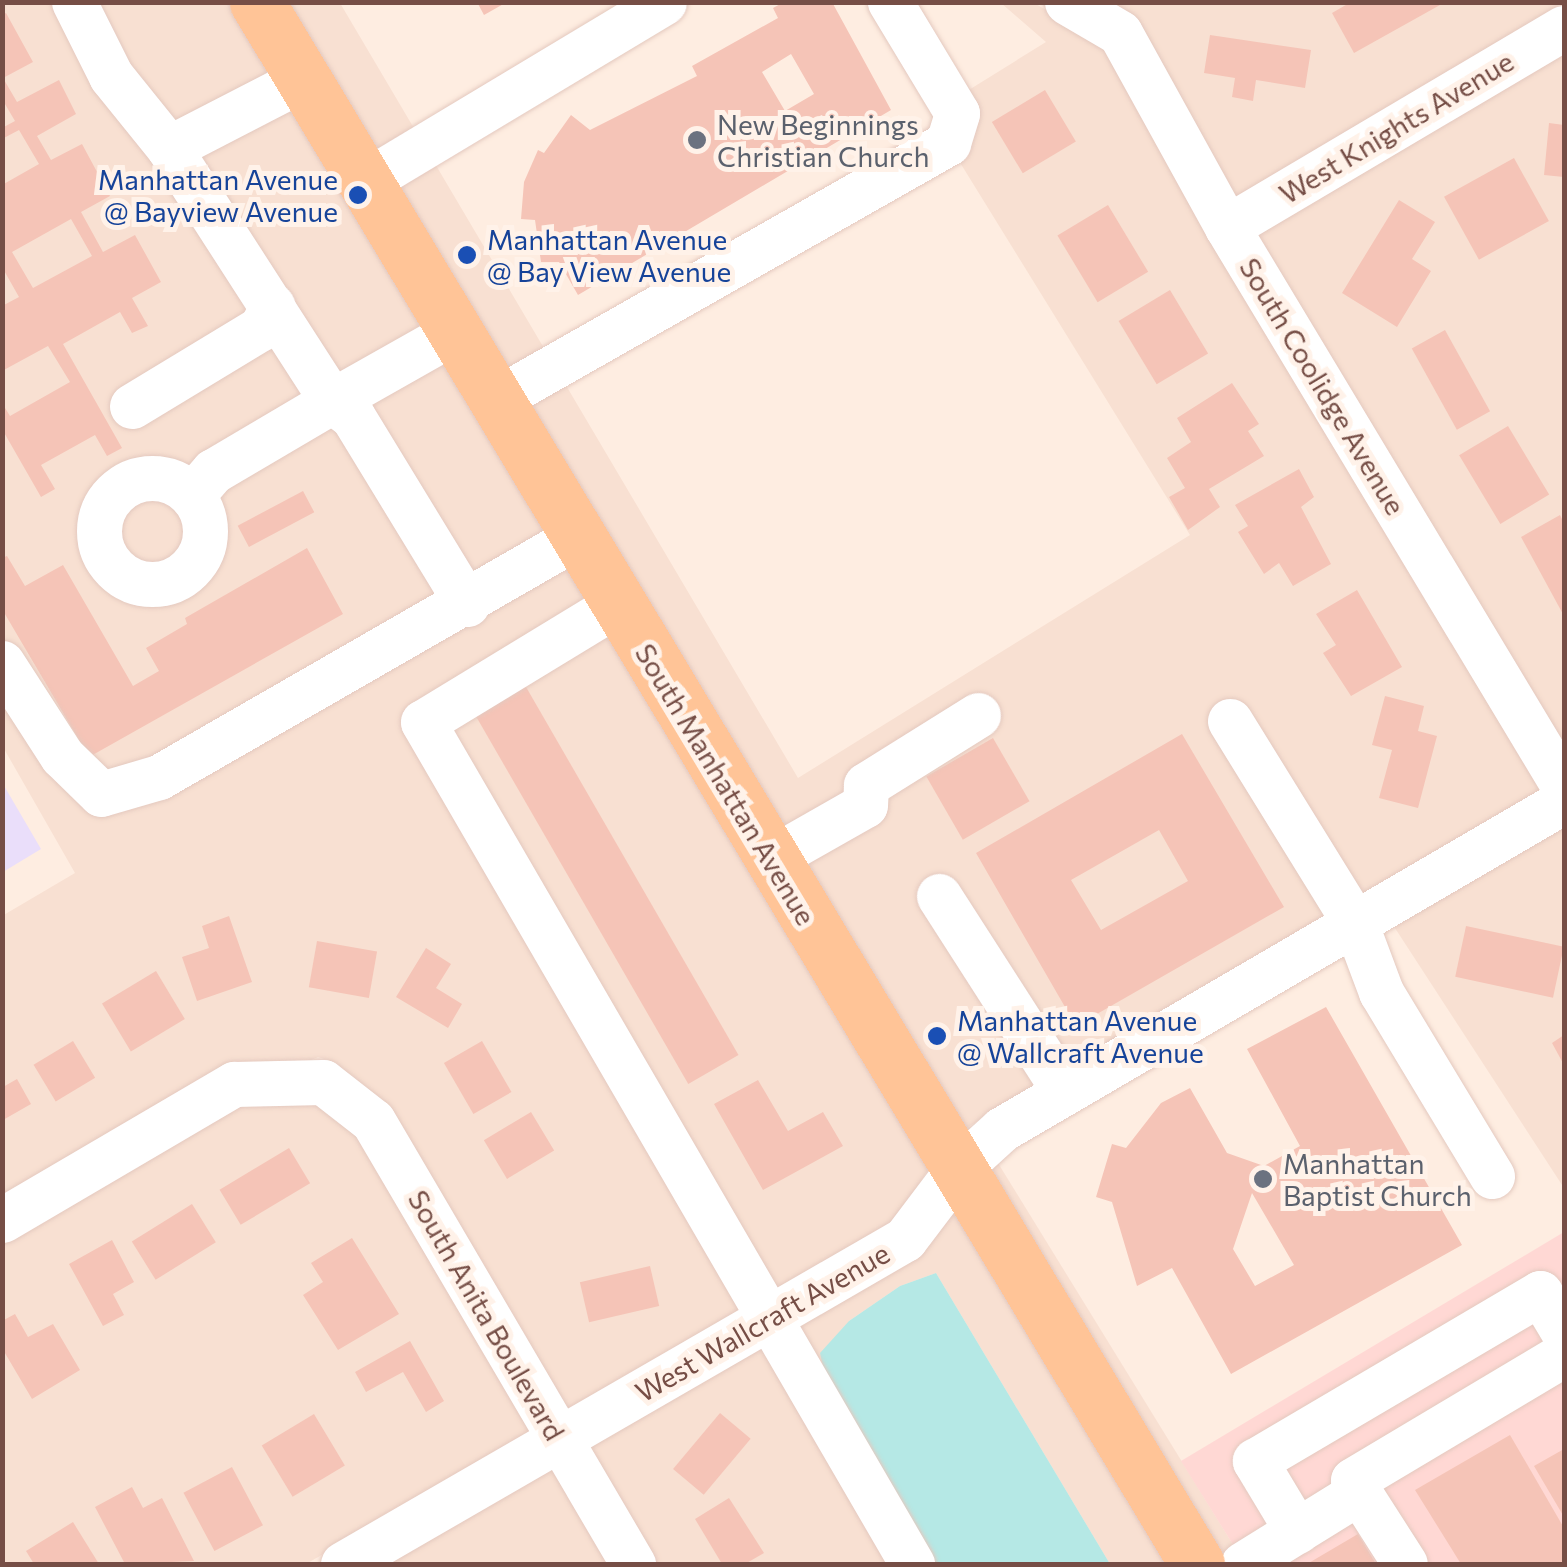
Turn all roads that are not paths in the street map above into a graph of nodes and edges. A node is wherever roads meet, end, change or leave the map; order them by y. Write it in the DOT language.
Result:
graph roads {
  1 [pos="74,2"];
  2 [pos="257,2"];
  3 [pos="664,2"];
  4 [pos="890,2"];
  5 [pos="1067,2"];
  6 [pos="1564,28"];
  7 [pos="302,80"];
  8 [pos="169,148"];
  9 [pos="363,183"];
  10 [pos="1228,227"];
  11 [pos="272,306"];
  12 [pos="454,332"];
  13 [pos="495,400"];
  14 [pos="332,401"];
  15 [pos="132,406"];
  16 [pos="192,495"];
  17 [pos="578,536"];
  18 [pos="618,603"];
  19 [pos="467,604"];
  20 [pos="2,663"];
  21 [pos="978,715"];
  22 [pos="1230,721"];
  23 [pos="1564,787"];
  24 [pos="1564,801"];
  25 [pos="770,859"];
  26 [pos="939,896"];
  27 [pos="1356,925"];
  28 [pos="1065,1092"];
  29 [pos="958,1170"];
  30 [pos="1492,1176"];
  31 [pos="2,1220"];
  32 [pos="770,1319"];
  33 [pos="1564,1333"];
  34 [pos="1564,1354"];
  35 [pos="560,1438"];
  36 [pos="1359,1492"];
  37 [pos="1298,1530"];
  38 [pos="343,1564"];
  39 [pos="634,1564"];
  40 [pos="912,1564"];
  41 [pos="1197,1564"];
  42 [pos="1243,1564"];
  43 [pos="1405,1564"];
  1 -- 8 [label="street"];
  2 -- 7 [label="main road, South Manhattan Avenue"];
  3 -- 9 [label="street"];
  4 -- 13 [label="street"];
  5 -- 10 [label="street, South Coolidge Avenue"];
  6 -- 10 [label="street, West Knights Avenue"];
  7 -- 8 [label="street"];
  7 -- 9 [label="main road, South Manhattan Avenue"];
  8 -- 11 [label="street"];
  9 -- 12 [label="main road, South Manhattan Avenue"];
  10 -- 23 [label="street, South Coolidge Avenue"];
  11 -- 14 [label="street"];
  11 -- 15 [label="street"];
  12 -- 13 [label="main road, South Manhattan Avenue"];
  12 -- 14 [label="street"];
  13 -- 17 [label="main road, South Manhattan Avenue"];
  14 -- 16 [label="street"];
  14 -- 19 [label="street"];
  17 -- 18 [label="main road, South Manhattan Avenue"];
  17 -- 19 [label="street"];
  18 -- 25 [label="main road, South Manhattan Avenue"];
  18 -- 32 [label="street"];
  19 -- 20 [label="street"];
  21 -- 25 [label="street"];
  22 -- 27 [label="street"];
  24 -- 27 [label="street, West Wallcraft Avenue"];
  25 -- 29 [label="main road, South Manhattan Avenue"];
  26 -- 28 [label="street"];
  27 -- 28 [label="street, West Wallcraft Avenue"];
  27 -- 30 [label="street"];
  28 -- 29 [label="street, West Wallcraft Avenue"];
  29 -- 32 [label="street, West Wallcraft Avenue"];
  29 -- 41 [label="main road, South Manhattan Avenue"];
  31 -- 35 [label="street, South Anita Boulevard"];
  32 -- 35 [label="street, West Wallcraft Avenue"];
  32 -- 40 [label="street"];
  33 -- 37 [label="street"];
  34 -- 36 [label="street"];
  35 -- 38 [label="street, West Wallcraft Avenue"];
  35 -- 39 [label="street, South Anita Boulevard"];
  36 -- 37 [label="street"];
  36 -- 43 [label="street"];
  37 -- 42 [label="street"];
}
